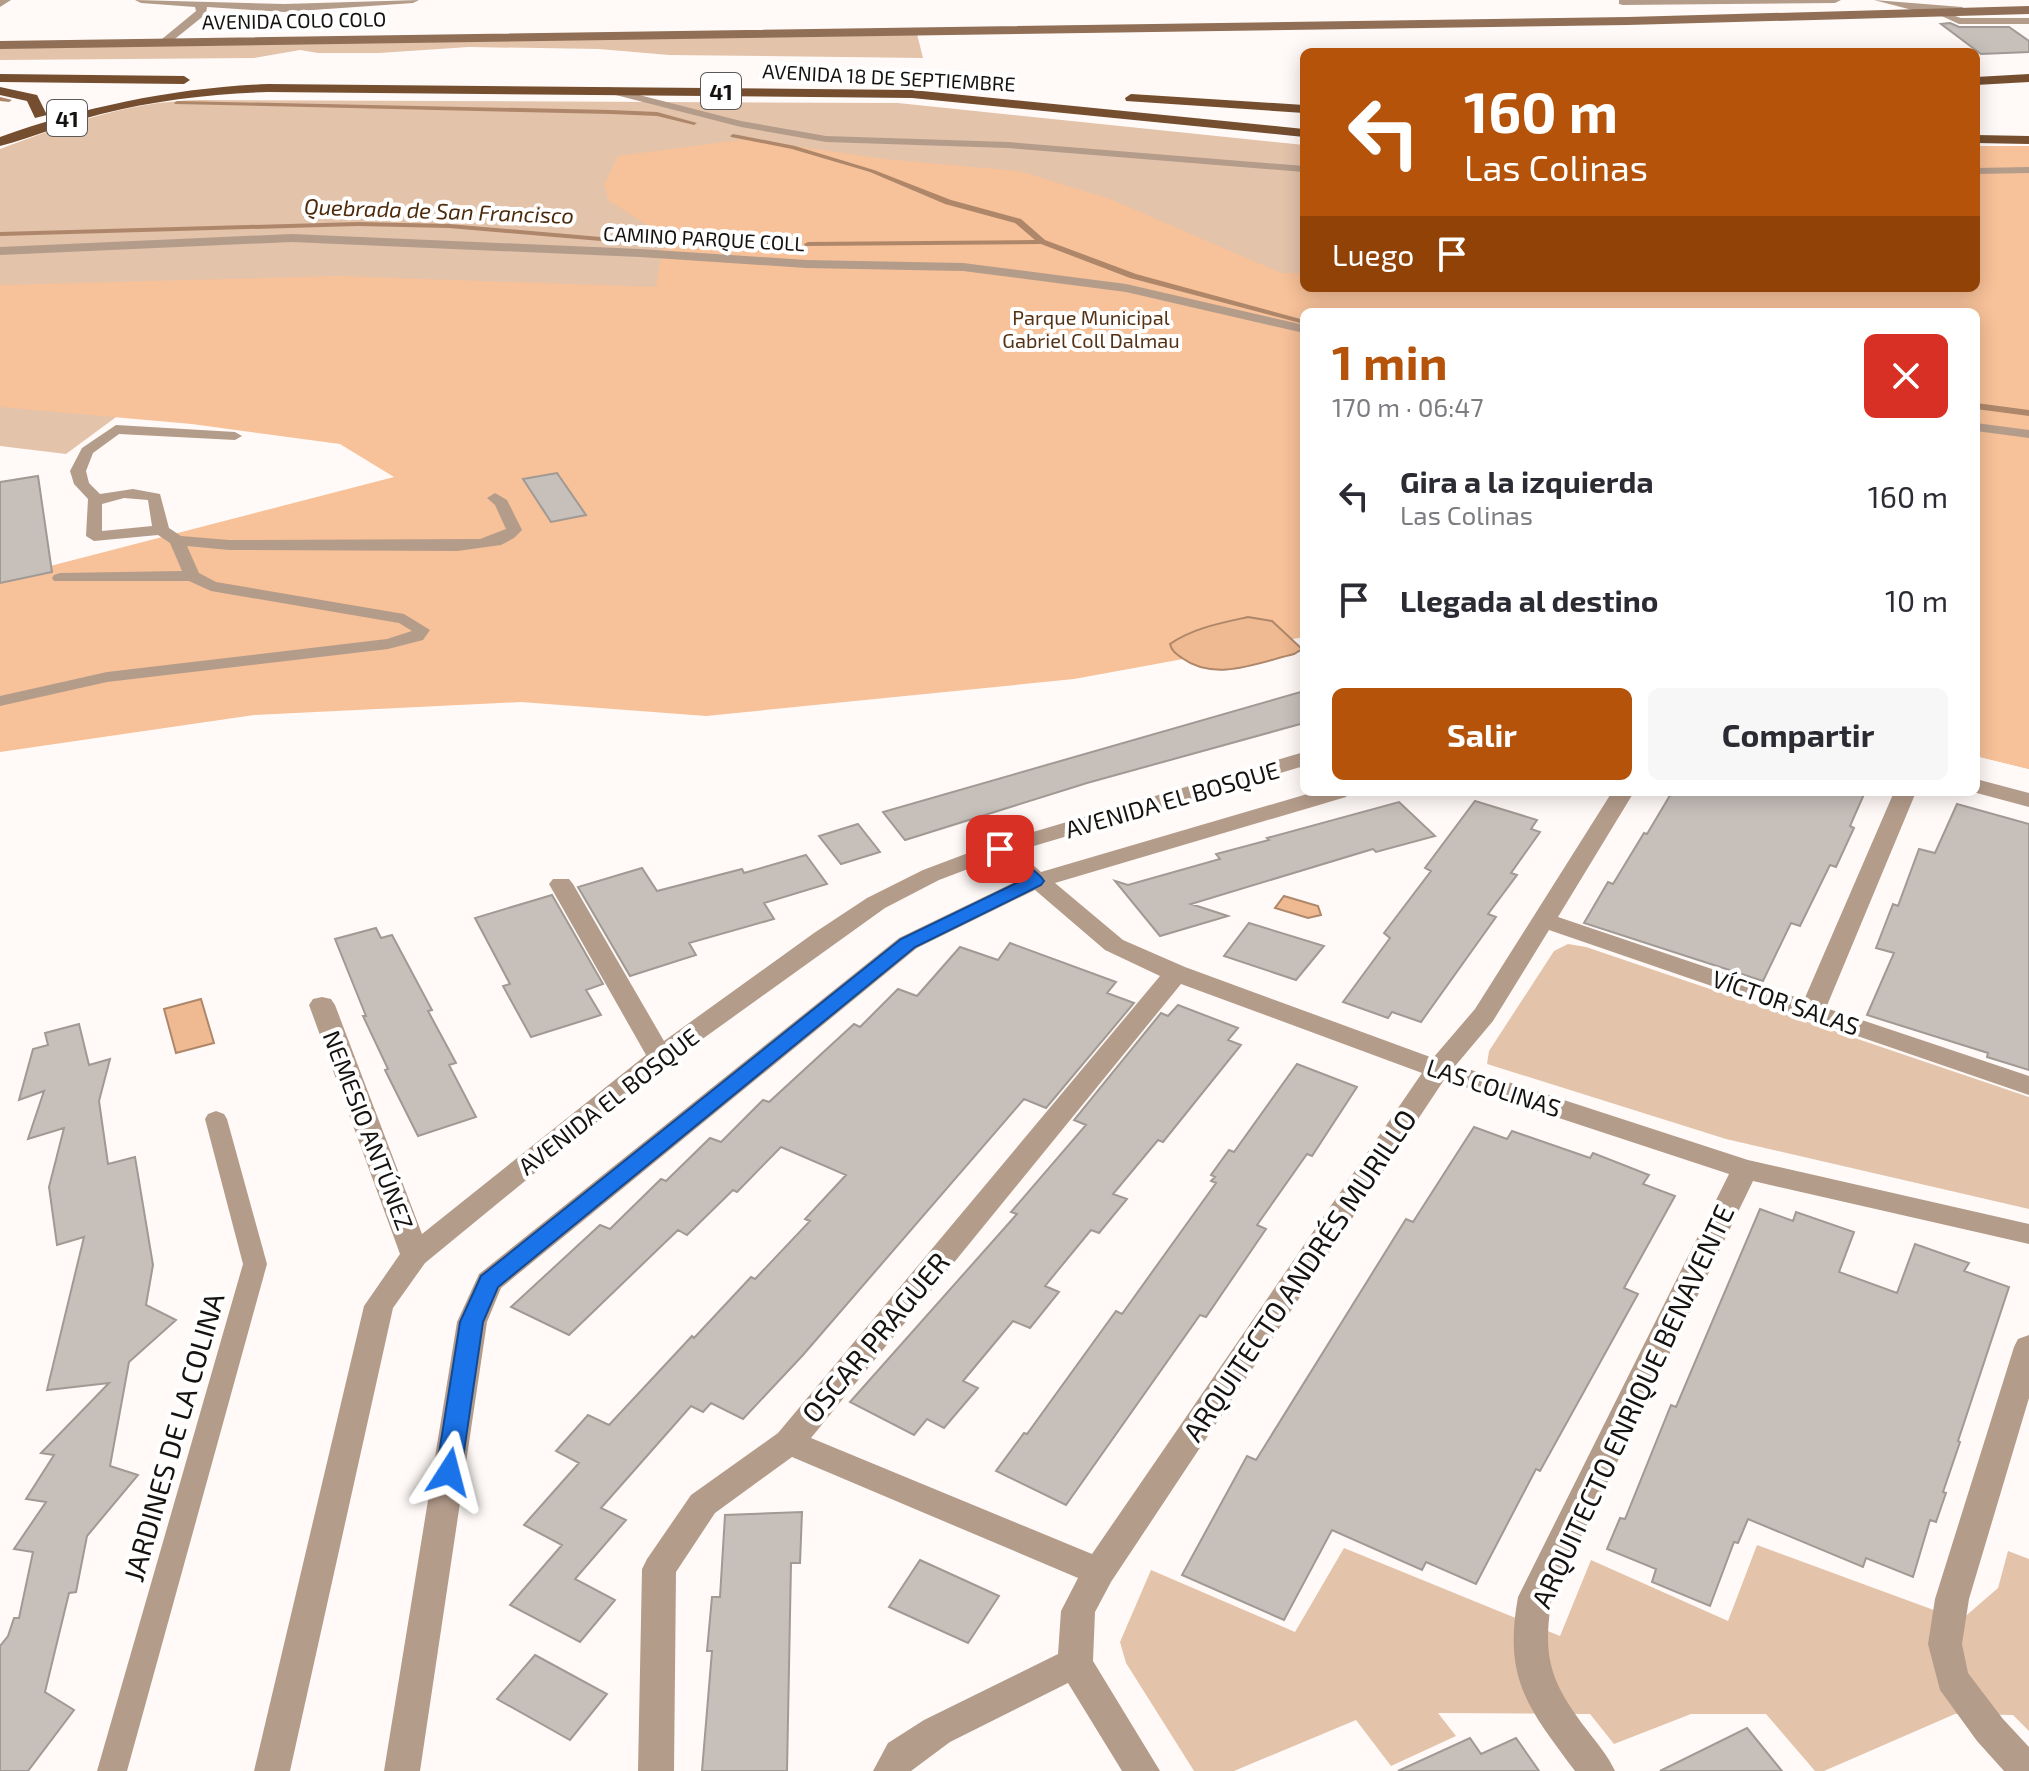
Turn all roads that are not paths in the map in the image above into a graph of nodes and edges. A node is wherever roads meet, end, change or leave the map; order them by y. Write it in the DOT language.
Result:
graph roads {
  1 [pos="6,0"];
  2 [pos="141,0"];
  3 [pos="413,0"];
  4 [pos="1835,0"];
  5 [pos="1878,0"];
  6 [pos="1623,2"];
  7 [pos="0,4"];
  8 [pos="201,6"];
  9 [pos="2029,10"];
  10 [pos="1938,11"];
  11 [pos="1962,11"];
  12 [pos="1855,13"];
  13 [pos="2029,21"];
  14 [pos="166,42"];
  15 [pos="0,45"];
  16 [pos="2029,78"];
  17 [pos="234,80"];
  18 [pos="0,81"];
  19 [pos="1980,81"];
  20 [pos="1012,89"];
  21 [pos="608,90"];
  22 [pos="0,91"];
  23 [pos="1120,98"];
  24 [pos="1300,109"];
  25 [pos="40,115"];
  26 [pos="0,130"];
  27 [pos="1300,133"];
  28 [pos="1980,139"];
  29 [pos="2029,140"];
  30 [pos="0,142"];
  31 [pos="1300,169"];
  32 [pos="2029,170"];
  33 [pos="1980,171"];
  34 [pos="0,251"];
  35 [pos="1300,328"];
  36 [pos="1980,428"];
  37 [pos="2029,434"];
  38 [pos="235,436"];
  39 [pos="495,498"];
  40 [pos="97,500"];
  41 [pos="161,530"];
  42 [pos="177,540"];
  43 [pos="192,576"];
  44 [pos="60,578"];
  45 [pos="0,701"];
  46 [pos="1300,760"];
  47 [pos="1980,787"];
  48 [pos="1324,796"];
  49 [pos="1620,796"];
  50 [pos="1903,796"];
  51 [pos="2029,800"];
  52 [pos="1000,849"];
  53 [pos="1035,881"];
  54 [pos="561,884"];
  55 [pos="1543,920"];
  56 [pos="1176,973"];
  57 [pos="322,1005"];
  58 [pos="1812,1011"];
  59 [pos="660,1057"];
  60 [pos="1438,1069"];
  61 [pos="2029,1086"];
  62 [pos="216,1119"];
  63 [pos="1745,1169"];
  64 [pos="2029,1234"];
  65 [pos="415,1255"];
  66 [pos="2029,1347"];
  67 [pos="789,1442"];
  68 [pos="1099,1572"];
  69 [pos="1075,1663"];
  70 [pos="112,1771"];
  71 [pos="272,1771"];
  72 [pos="402,1771"];
  73 [pos="656,1771"];
  74 [pos="891,1771"];
  75 [pos="1142,1771"];
  76 [pos="1597,1771"];
  77 [pos="2028,1771"];
  1 -- 7 [label="lane"];
  2 -- 8 [label="street"];
  3 -- 8 [label="street"];
  4 -- 6 [label="street"];
  5 -- 11 [label="street"];
  5 -- 12 [label="street"];
  8 -- 14 [label="street"];
  9 -- 11 [label="street, AVENIDA COLO COLO"];
  10 -- 11 [label="street, AVENIDA COLO COLO"];
  10 -- 12 [label="street, AVENIDA COLO COLO"];
  10 -- 13 [label="lane"];
  12 -- 14 [label="street, AVENIDA COLO COLO"];
  14 -- 15 [label="street, AVENIDA COLO COLO"];
  16 -- 19 [label="main road"];
  17 -- 18 [label="main road"];
  17 -- 20 [label="main road, AVENIDA 18 DE SEPTIEMBRE / 41"];
  17 -- 25 [label="main road, 41"];
  21 -- 27 [label="main road, AVENIDA 18 DE SEPTIEMBRE / 41"];
  21 -- 30 [label="main road, AVENIDA 18 DE SEPTIEMBRE / 41"];
  21 -- 31 [label="lane"];
  22 -- 25 [label="main road"];
  23 -- 24 [label="main road"];
  25 -- 26 [label="main road, 41"];
  28 -- 29 [label="main road"];
  32 -- 33 [label="lane"];
  34 -- 35 [label="lane, CAMINO PARQUE COLL"];
  36 -- 37 [label="lane"];
  38 -- 40 [label="lane"];
  39 -- 42 [label="lane"];
  40 -- 41 [label="lane"];
  40 -- 41 [label="lane"];
  41 -- 42 [label="lane"];
  42 -- 43 [label="lane"];
  43 -- 44 [label="lane"];
  43 -- 45 [label="lane"];
  46 -- 52 [label="street, AVENIDA EL BOSQUE"];
  47 -- 51 [label="street"];
  48 -- 53 [label="street, AVENIDA EL BOSQUE"];
  49 -- 55 [label="street, ARQUITECTO ANDRÉS MURILLO"];
  50 -- 58 [label="street"];
  52 -- 53 [label="street, LAS COLINAS"];
  52 -- 59 [label="street, AVENIDA EL BOSQUE"];
  53 -- 56 [label="street, LAS COLINAS"];
  53 -- 72 [label="street, AVENIDA EL BOSQUE"];
  54 -- 59 [label="street"];
  55 -- 58 [label="street, VÍCTOR SALAS"];
  55 -- 60 [label="street, ARQUITECTO ANDRÉS MURILLO"];
  56 -- 60 [label="street, LAS COLINAS"];
  56 -- 67 [label="street, OSCAR PRAGUER"];
  57 -- 65 [label="street, NEMESIO ANTÚNEZ"];
  58 -- 61 [label="street, VÍCTOR SALAS"];
  59 -- 65 [label="street, AVENIDA EL BOSQUE"];
  60 -- 63 [label="street, LAS COLINAS"];
  60 -- 68 [label="street, ARQUITECTO ANDRÉS MURILLO"];
  62 -- 70 [label="lane, JARDINES DE LA COLINA"];
  63 -- 64 [label="street, LAS COLINAS"];
  63 -- 76 [label="street, ARQUITECTO ENRIQUE BENAVENTE"];
  65 -- 71 [label="street, AVENIDA EL BOSQUE"];
  66 -- 77 [label="street"];
  67 -- 68 [label="street, OSCAR PRAGUER"];
  67 -- 73 [label="street"];
  68 -- 69 [label="street, ARQUITECTO ANDRÉS MURILLO"];
  69 -- 74 [label="street"];
  69 -- 75 [label="street"];
}
